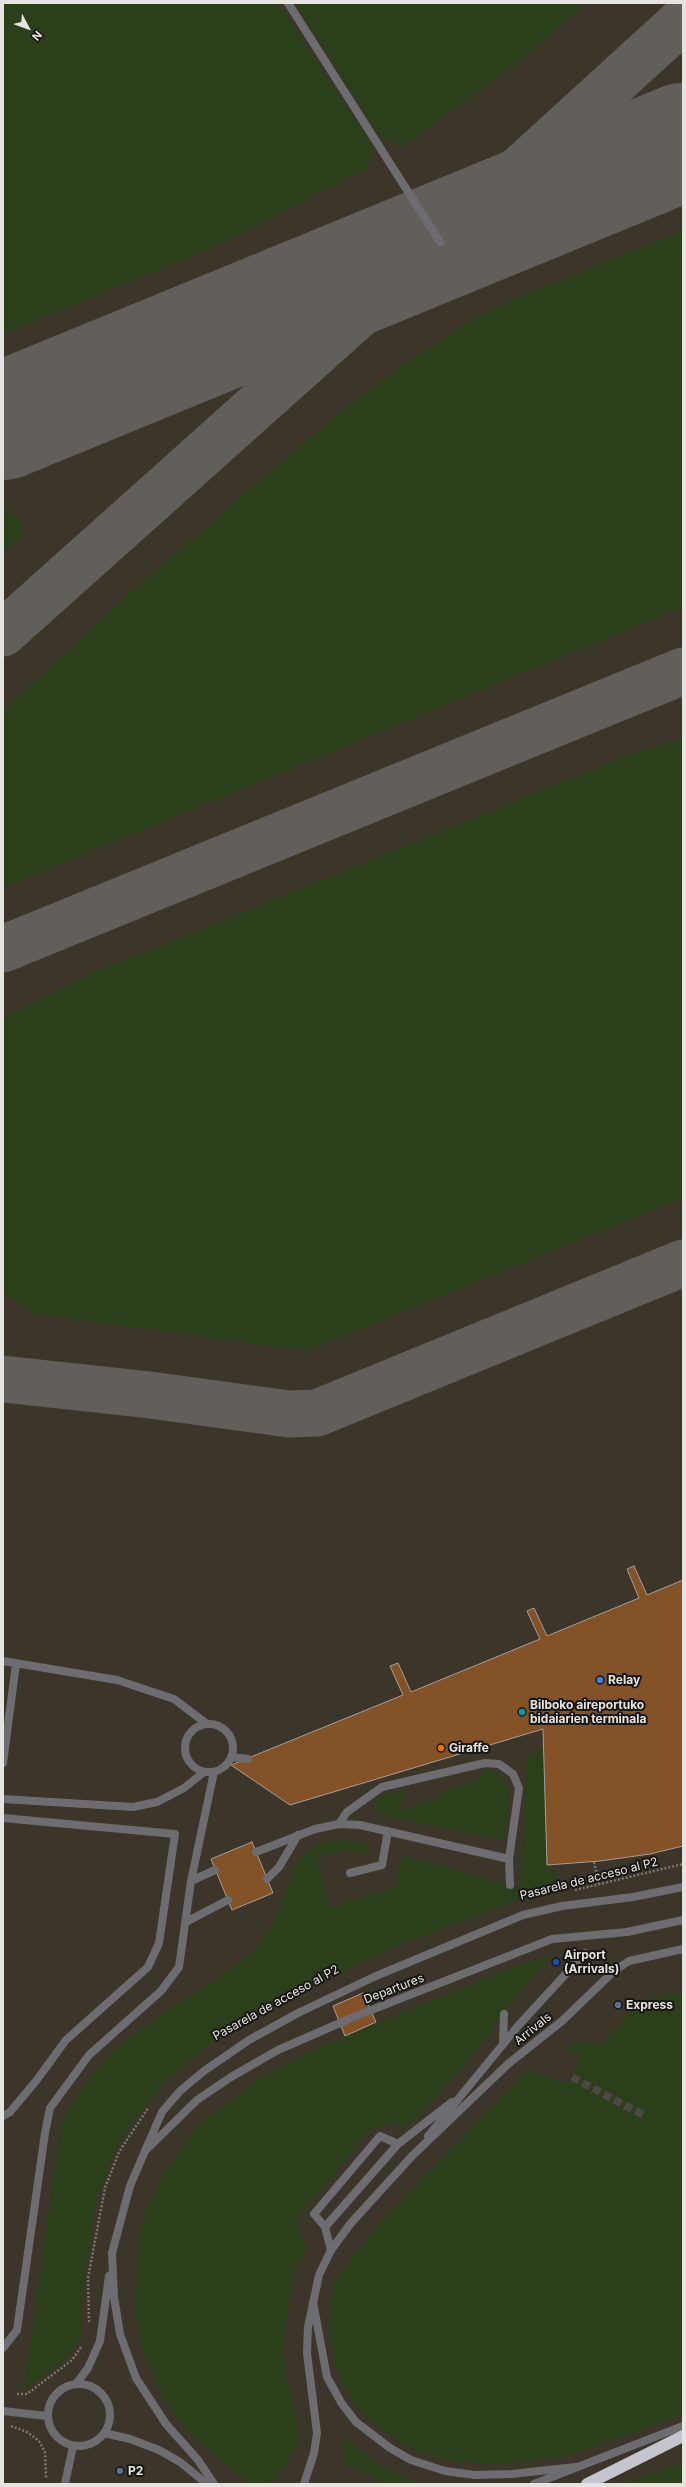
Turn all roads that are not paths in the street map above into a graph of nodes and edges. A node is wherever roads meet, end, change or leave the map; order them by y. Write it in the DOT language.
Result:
graph roads {
  1 [pos="288,3"];
  2 [pos="440,242"];
  3 [pos="3,1661"];
  4 [pos="16,1664"];
  5 [pos="207,1724"];
  6 [pos="231,1757"];
  7 [pos="248,1759"];
  8 [pos="3,1763"];
  9 [pos="204,1772"];
  10 [pos="214,1772"];
  11 [pos="3,1799"];
  12 [pos="3,1818"];
  13 [pos="339,1824"];
  14 [pos="388,1832"];
  15 [pos="298,1834"];
  16 [pos="256,1852"];
  17 [pos="508,1859"];
  18 [pos="215,1870"];
  19 [pos="350,1873"];
  20 [pos="267,1879"];
  21 [pos="191,1881"];
  22 [pos="510,1885"];
  23 [pos="683,1887"];
  24 [pos="228,1900"];
  25 [pos="683,1920"];
  26 [pos="186,1922"];
  27 [pos="683,1949"];
  28 [pos="585,1953"];
  29 [pos="504,2014"];
  30 [pos="503,2044"];
  31 [pos="466,2090"];
  32 [pos="3,2116"];
  33 [pos="398,2144"];
  34 [pos="145,2152"];
  35 [pos="412,2156"];
  36 [pos="325,2227"];
  37 [pos="331,2250"];
  38 [pos="112,2253"];
  39 [pos="312,2298"];
  40 [pos="3,2348"];
  41 [pos="76,2384"];
  42 [pos="3,2412"];
  43 [pos="47,2416"];
  44 [pos="683,2426"];
  45 [pos="104,2433"];
  46 [pos="683,2436"];
  47 [pos="73,2446"];
  48 [pos="575,2467"];
  49 [pos="65,2484"];
  50 [pos="207,2484"];
  51 [pos="214,2484"];
  52 [pos="304,2484"];
  53 [pos="534,2484"];
  54 [pos="587,2484"];
  1 -- 2 [label="street"];
  3 -- 4 [label="street"];
  4 -- 5 [label="street"];
  4 -- 8 [label="street"];
  5 -- 6 [label="street"];
  5 -- 9 [label="street"];
  6 -- 7 [label="street"];
  6 -- 10 [label="street"];
  9 -- 10 [label="street"];
  9 -- 11 [label="street"];
  10 -- 21 [label="street"];
  12 -- 32 [label="street"];
  13 -- 14 [label="street"];
  13 -- 15 [label="street"];
  13 -- 17 [label="street"];
  14 -- 17 [label="street"];
  14 -- 19 [label="street"];
  15 -- 16 [label="street"];
  15 -- 20 [label="street"];
  17 -- 22 [label="street"];
  18 -- 21 [label="street"];
  21 -- 26 [label="street"];
  23 -- 34 [label="street"];
  24 -- 26 [label="street"];
  25 -- 34 [label="street, Departures"];
  26 -- 40 [label="street"];
  27 -- 35 [label="street, Arrivals"];
  28 -- 30 [label="street"];
  29 -- 30 [label="street"];
  30 -- 31 [label="street"];
  31 -- 33 [label="street"];
  31 -- 35 [label="street"];
  33 -- 36 [label="street"];
  33 -- 36 [label="street"];
  34 -- 38 [label="street"];
  35 -- 37 [label="street"];
  36 -- 37 [label="street"];
  37 -- 39 [label="street"];
  38 -- 41 [label="street"];
  38 -- 51 [label="street"];
  39 -- 48 [label="street"];
  39 -- 52 [label="street"];
  41 -- 43 [label="street"];
  41 -- 45 [label="street"];
  42 -- 43 [label="street"];
  43 -- 47 [label="street"];
  44 -- 48 [label="street"];
  45 -- 47 [label="street"];
  45 -- 50 [label="street"];
  46 -- 54 [label="highway"];
  47 -- 49 [label="street"];
  48 -- 53 [label="street"];
}
